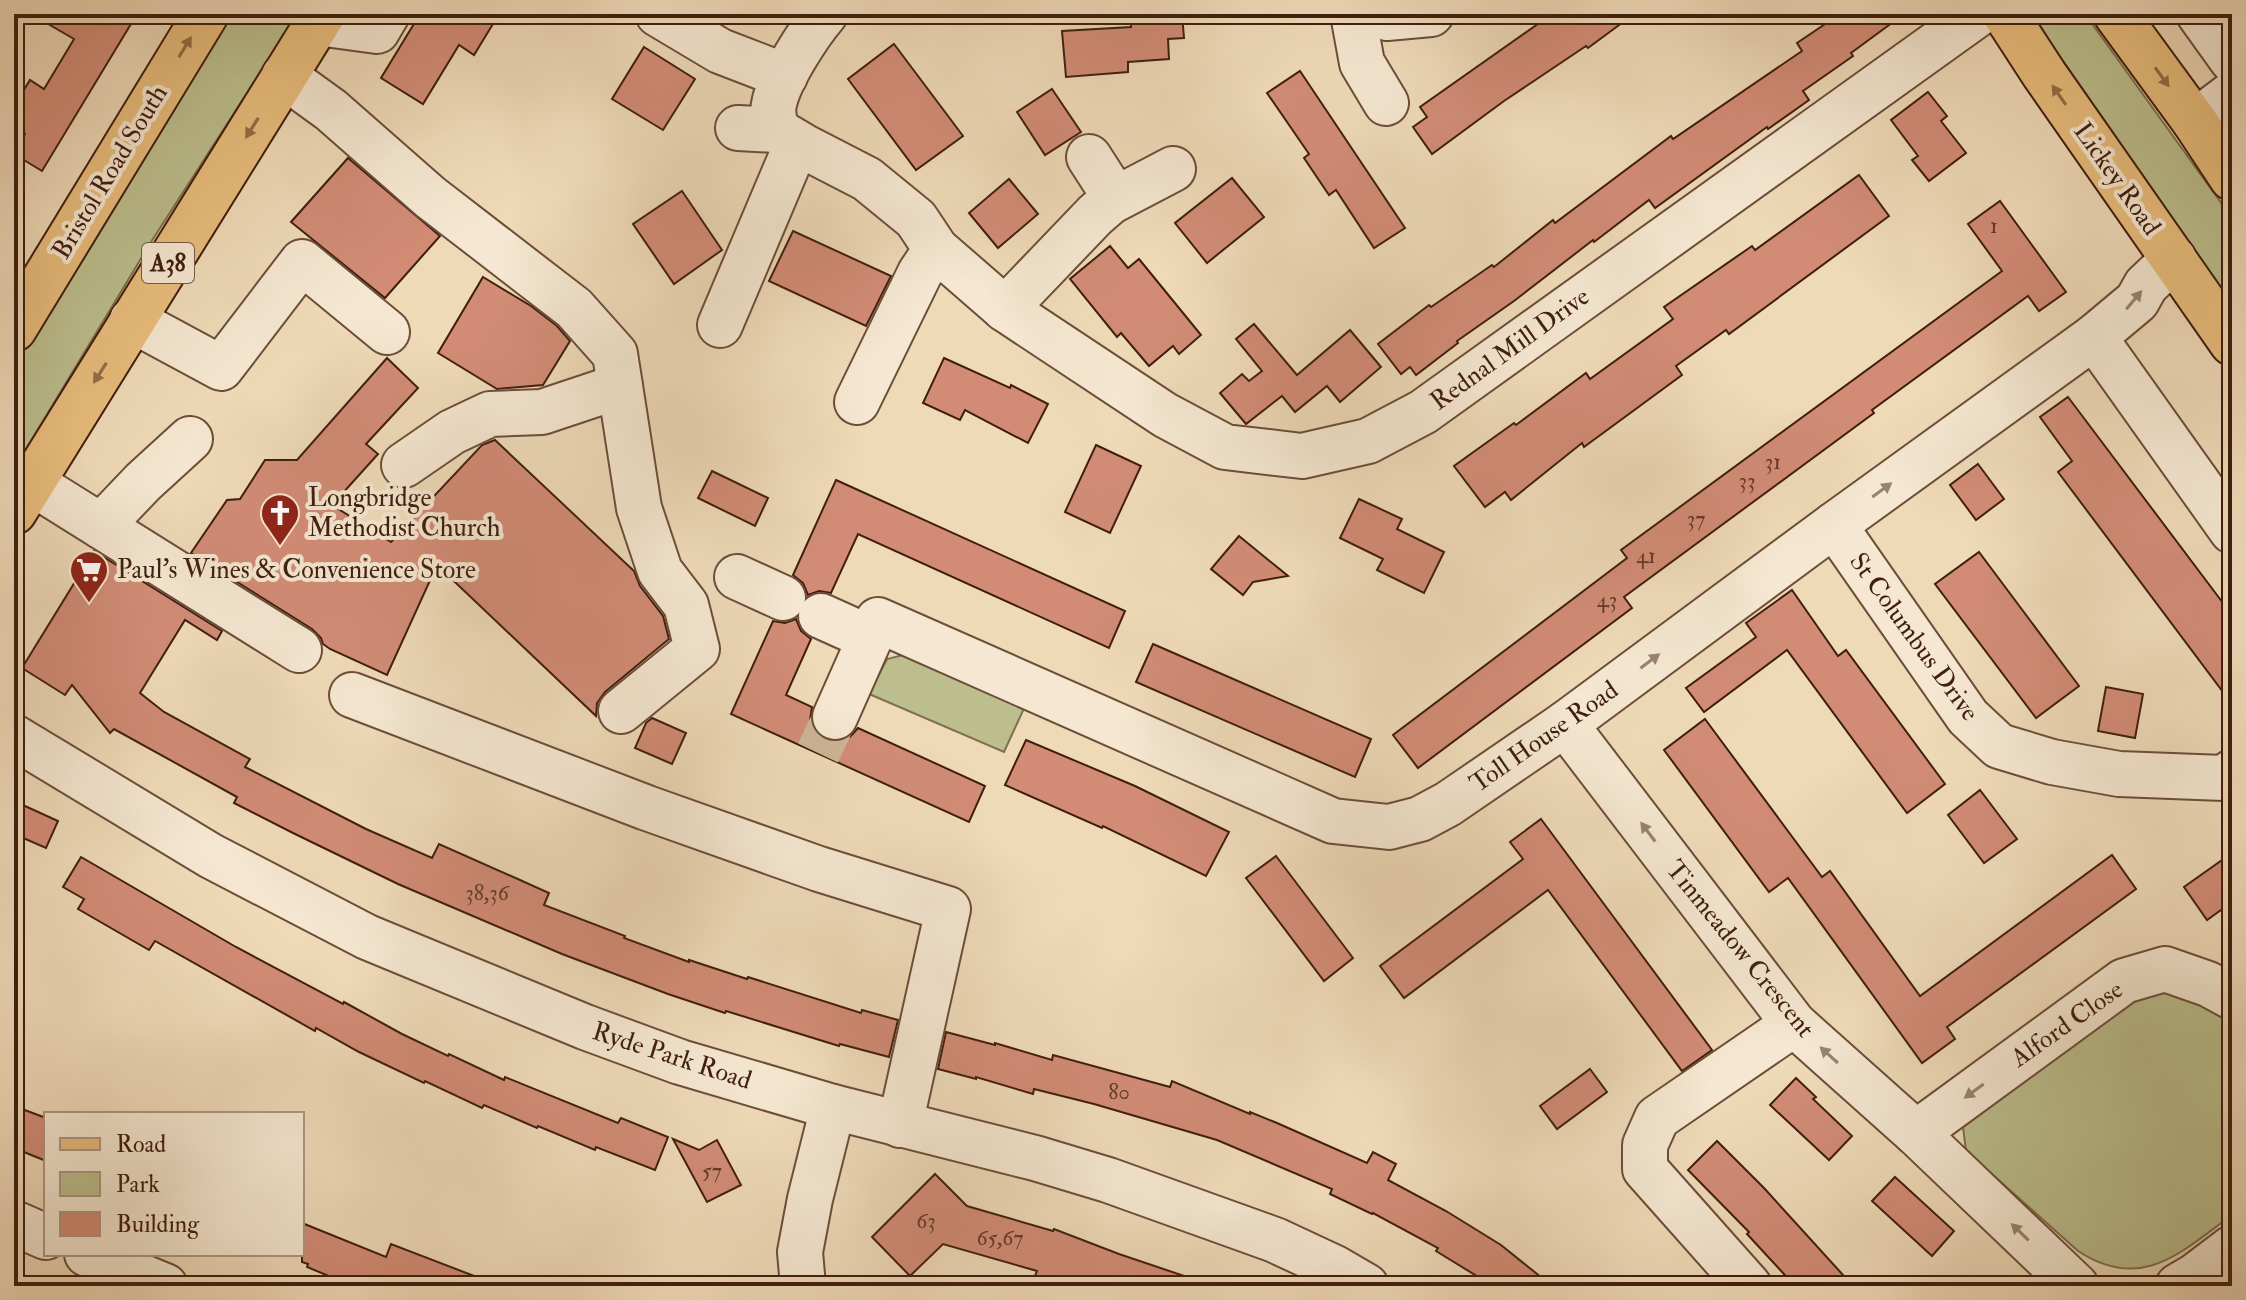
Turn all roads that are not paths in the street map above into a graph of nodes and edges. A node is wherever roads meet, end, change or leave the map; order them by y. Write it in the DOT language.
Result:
graph roads {
  1 [pos="206,14"];
  2 [pos="387,14"];
  3 [pos="658,14"];
  4 [pos="825,14"];
  5 [pos="1353,14"];
  6 [pos="1369,14"];
  7 [pos="1431,14"];
  8 [pos="1978,14"];
  9 [pos="2005,14"];
  10 [pos="2116,14"];
  11 [pos="2199,14"];
  12 [pos="320,18"];
  13 [pos="2232,60"];
  14 [pos="284,76"];
  15 [pos="785,76"];
  16 [pos="2232,94"];
  17 [pos="1386,103"];
  18 [pos="2195,122"];
  19 [pos="770,133"];
  20 [pos="1089,157"];
  21 [pos="1173,169"];
  22 [pos="2232,178"];
  23 [pos="1110,202"];
  24 [pos="936,249"];
  25 [pos="2174,259"];
  26 [pos="1005,309"];
  27 [pos="132,320"];
  28 [pos="720,325"];
  29 [pos="14,329"];
  30 [pos="387,332"];
  31 [pos="2094,337"];
  32 [pos="2232,343"];
  33 [pos="620,386"];
  34 [pos="857,402"];
  35 [pos="190,439"];
  36 [pos="404,465"];
  37 [pos="23,498"];
  38 [pos="1834,525"];
  39 [pos="101,526"];
  40 [pos="2232,531"];
  41 [pos="737,577"];
  42 [pos="299,650"];
  43 [pos="862,656"];
  44 [pos="352,695"];
  45 [pos="621,711"];
  46 [pos="835,717"];
  47 [pos="1565,724"];
  48 [pos="14,737"];
  49 [pos="2232,772"];
  50 [pos="2232,997"];
  51 [pos="1794,1024"];
  52 [pos="833,1107"];
  53 [pos="900,1125"];
  54 [pos="1916,1133"];
  55 [pos="14,1223"];
  56 [pos="44,1236"];
  57 [pos="2232,1248"];
  58 [pos="92,1256"];
  59 [pos="165,1286"];
  60 [pos="803,1286"];
  61 [pos="1366,1286"];
  62 [pos="1749,1286"];
  63 [pos="2076,1286"];
  64 [pos="2178,1286"];
  29 -- 1 [label="main road, Bristol Road South, one-way"];
  2 -- 12 [label="street"];
  3 -- 15 [label="street"];
  4 -- 15 [label="street"];
  5 -- 17 [label="street"];
  6 -- 7 [label="street"];
  8 -- 26 [label="street, Rednal Mill Drive"];
  25 -- 9 [label="main road, Lickey Road, one-way"];
  10 -- 18 [label="main road, one-way"];
  11 -- 13 [label="street"];
  12 -- 14 [label="main road, A38"];
  14 -- 27 [label="main road, A38, one-way"];
  14 -- 33 [label="street"];
  15 -- 19 [label="street"];
  16 -- 18 [label="street"];
  18 -- 22 [label="main road"];
  19 -- 24 [label="street, Rednal Mill Drive"];
  19 -- 28 [label="street"];
  20 -- 23 [label="street"];
  21 -- 23 [label="street"];
  23 -- 26 [label="street"];
  24 -- 26 [label="street, Rednal Mill Drive"];
  24 -- 34 [label="street"];
  31 -- 25 [label="street, Toll House Road, one-way"];
  25 -- 32 [label="main road, Lickey Road"];
  27 -- 30 [label="street"];
  27 -- 37 [label="main road, A38, one-way"];
  38 -- 31 [label="street, Toll House Road, one-way"];
  31 -- 40 [label="street"];
  33 -- 36 [label="street"];
  33 -- 45 [label="street"];
  35 -- 39 [label="street"];
  37 -- 39 [label="street"];
  47 -- 38 [label="street, Toll House Road, one-way"];
  38 -- 49 [label="street, St Columbus Drive"];
  39 -- 42 [label="street"];
  41 -- 43 [label="street"];
  43 -- 46 [label="street"];
  43 -- 47 [label="street, Toll House Road"];
  44 -- 53 [label="street"];
  51 -- 47 [label="street, Tinmeadow Crescent, one-way"];
  48 -- 52 [label="street, Ryde Park Road"];
  50 -- 54 [label="street, Alford Close, one-way"];
  54 -- 51 [label="street, Tinmeadow Crescent, one-way"];
  51 -- 62 [label="street"];
  52 -- 53 [label="street, Ryde Park Road"];
  52 -- 60 [label="street"];
  53 -- 61 [label="street, Ryde Park Road"];
  63 -- 54 [label="street, Tinmeadow Crescent, one-way"];
  55 -- 56 [label="street"];
  57 -- 64 [label="street"];
  58 -- 59 [label="street"];
}
